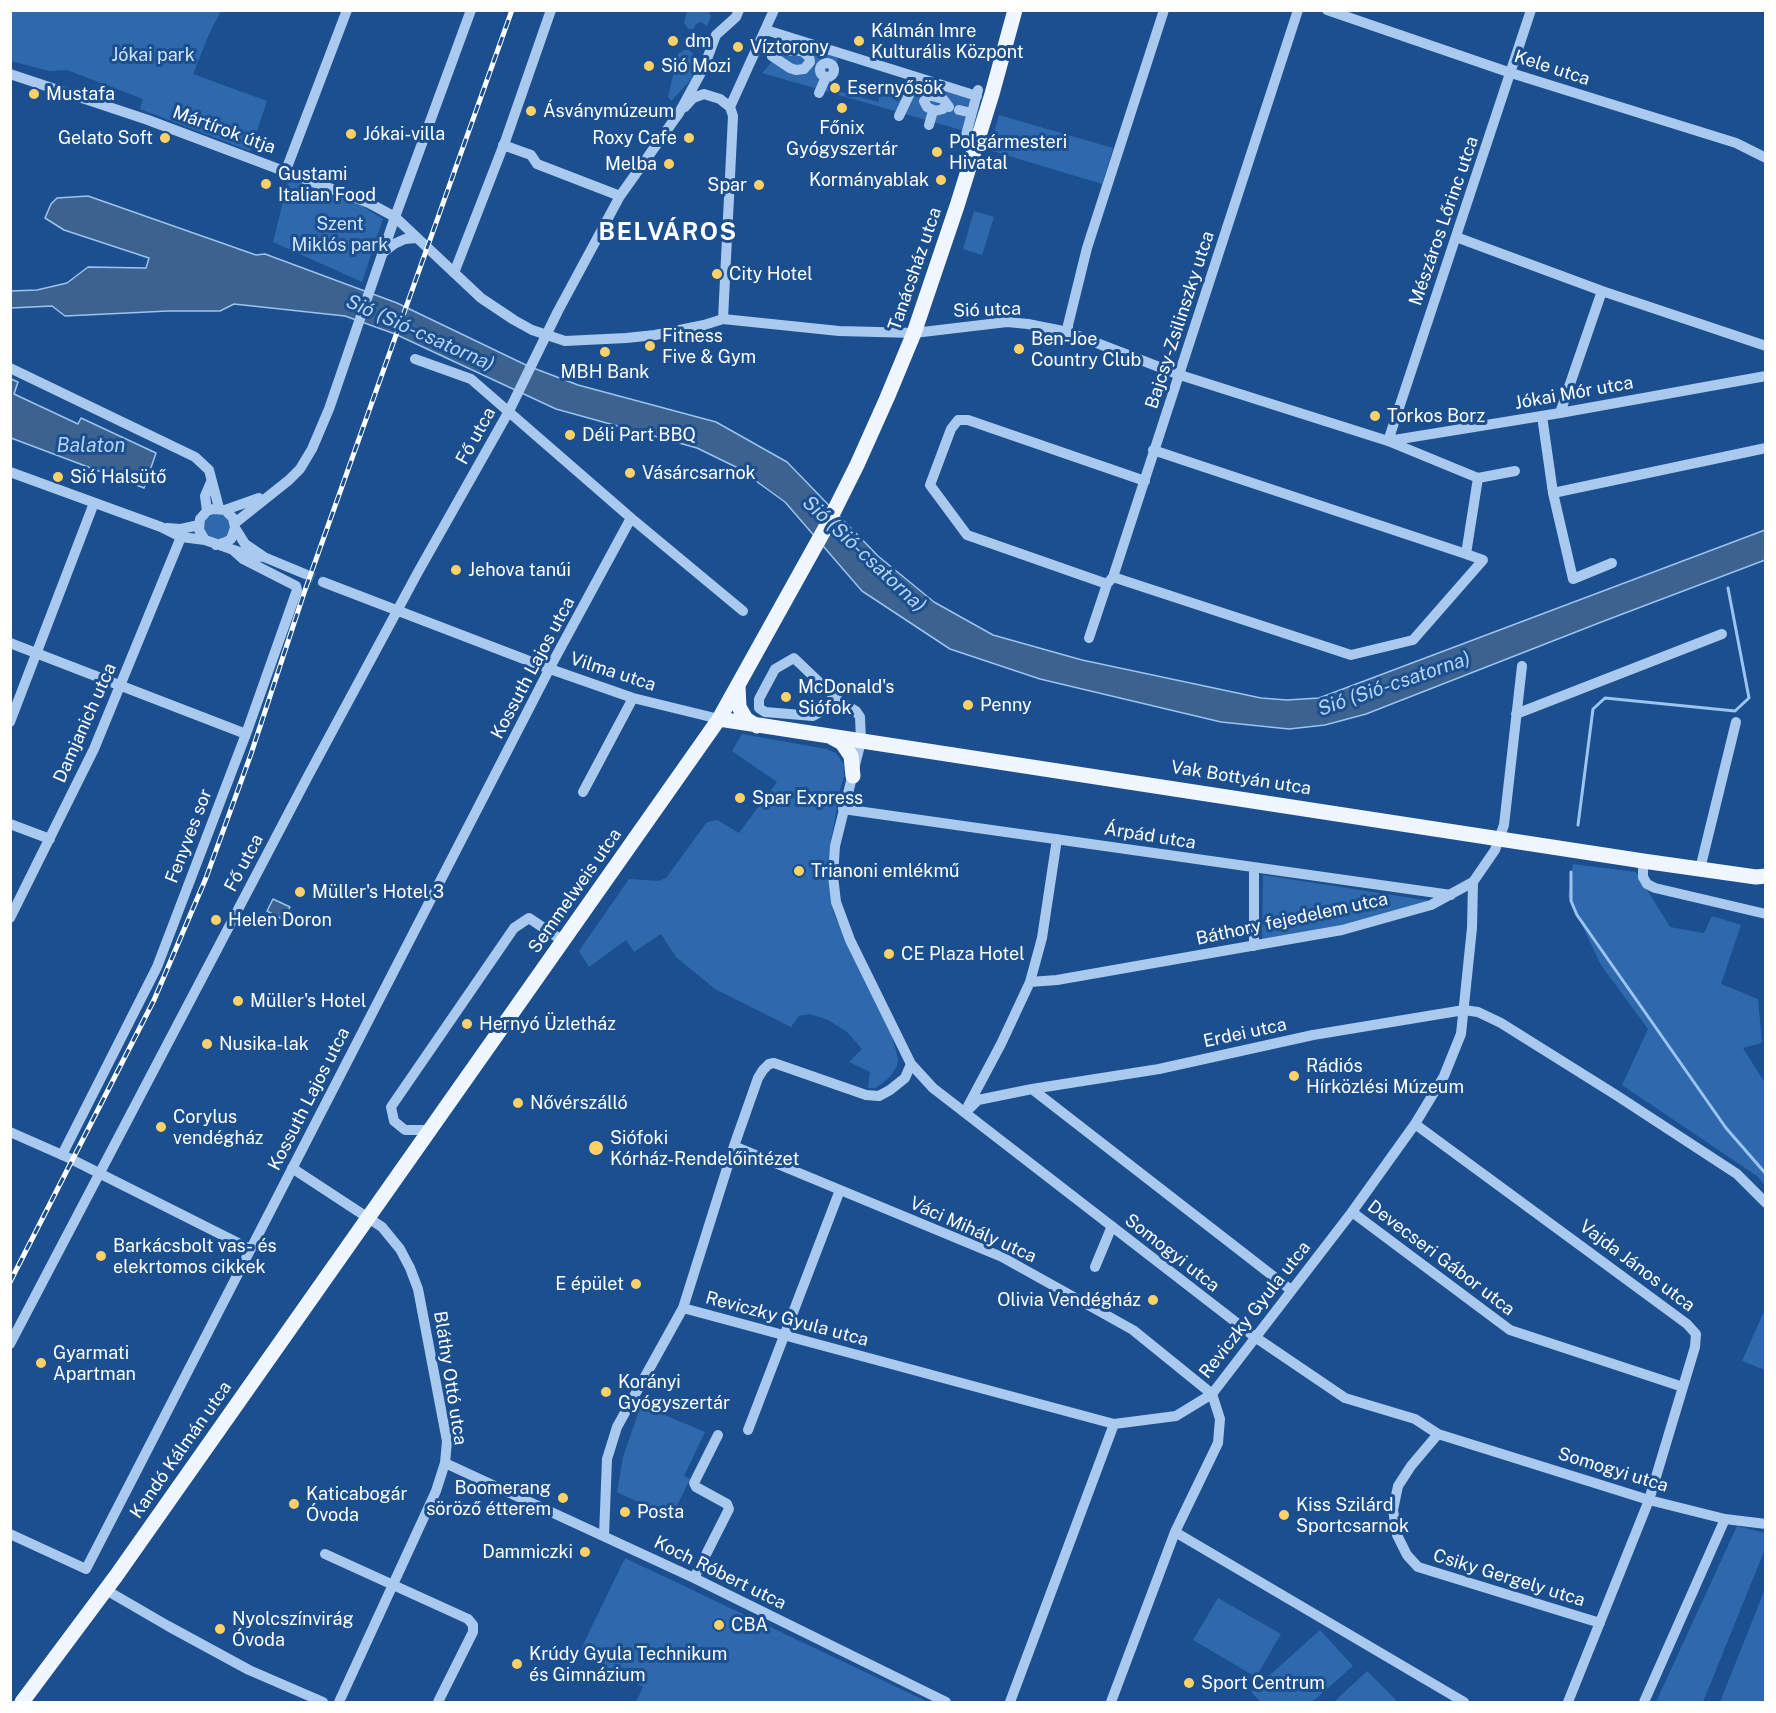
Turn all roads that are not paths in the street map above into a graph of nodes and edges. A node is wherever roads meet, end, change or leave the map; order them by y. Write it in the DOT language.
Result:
graph roads {
  1 [pos="347,10"];
  2 [pos="471,10"];
  3 [pos="551,10"];
  4 [pos="739,10"];
  5 [pos="774,10"];
  6 [pos="1015,10"];
  7 [pos="1164,10"];
  8 [pos="1298,10"];
  9 [pos="1327,10"];
  10 [pos="1531,10"];
  11 [pos="766,30"];
  12 [pos="808,49"];
  13 [pos="830,50"];
  14 [pos="1511,73"];
  15 [pos="10,74"];
  16 [pos="913,76"];
  17 [pos="940,85"];
  18 [pos="819,93"];
  19 [pos="948,105"];
  20 [pos="731,112"];
  21 [pos="679,113"];
  22 [pos="972,113"];
  23 [pos="898,116"];
  24 [pos="929,125"];
  25 [pos="966,135"];
  26 [pos="503,145"];
  27 [pos="1766,158"];
  28 [pos="286,170"];
  29 [pos="620,196"];
  30 [pos="395,217"];
  31 [pos="1456,237"];
  32 [pos="417,238"];
  33 [pos="384,252"];
  34 [pos="454,273"];
  35 [pos="1602,291"];
  36 [pos="723,318"];
  37 [pos="1068,332"];
  38 [pos="914,333"];
  39 [pos="546,335"];
  40 [pos="1766,346"];
  41 [pos="415,359"];
  42 [pos="10,368"];
  43 [pos="1180,375"];
  44 [pos="1765,378"];
  45 [pos="512,407"];
  46 [pos="1560,413"];
  47 [pos="1542,416"];
  48 [pos="1414,437"];
  49 [pos="1388,441"];
  50 [pos="1401,447"];
  51 [pos="1766,448"];
  52 [pos="1154,450"];
  53 [pos="1515,471"];
  54 [pos="10,472"];
  55 [pos="1478,478"];
  56 [pos="1145,481"];
  57 [pos="211,482"];
  58 [pos="278,489"];
  59 [pos="1553,493"];
  60 [pos="94,503"];
  61 [pos="222,509"];
  62 [pos="207,511"];
  63 [pos="631,518"];
  64 [pos="199,525"];
  65 [pos="235,526"];
  66 [pos="161,527"];
  67 [pos="181,537"];
  68 [pos="210,542"];
  69 [pos="233,550"];
  70 [pos="1466,554"];
  71 [pos="264,557"];
  72 [pos="1612,563"];
  73 [pos="305,574"];
  74 [pos="799,576"];
  75 [pos="1110,581"];
  76 [pos="323,582"];
  77 [pos="397,611"];
  78 [pos="743,611"];
  79 [pos="1722,634"];
  80 [pos="1089,638"];
  81 [pos="10,643"];
  82 [pos="36,653"];
  83 [pos="1522,666"];
  84 [pos="550,669"];
  85 [pos="120,684"];
  86 [pos="738,686"];
  87 [pos="633,698"];
  88 [pos="839,701"];
  89 [pos="1516,714"];
  90 [pos="719,719"];
  91 [pos="10,722"];
  92 [pos="1736,722"];
  93 [pos="757,726"];
  94 [pos="246,734"];
  95 [pos="829,736"];
  96 [pos="861,741"];
  97 [pos="853,776"];
  98 [pos="583,792"];
  99 [pos="843,809"];
  100 [pos="10,824"];
  101 [pos="1499,838"];
  102 [pos="50,839"];
  103 [pos="1057,839"];
  104 [pos="1643,861"];
  105 [pos="1254,868"];
  106 [pos="1700,869"];
  107 [pos="1762,879"];
  108 [pos="1473,882"];
  109 [pos="1451,895"];
  110 [pos="1766,914"];
  111 [pos="10,918"];
  112 [pos="563,941"];
  113 [pos="1254,946"];
  114 [pos="1030,982"];
  115 [pos="1464,1010"];
  116 [pos="911,1064"];
  117 [pos="1032,1089"];
  118 [pos="965,1113"];
  119 [pos="1415,1124"];
  120 [pos="430,1130"];
  121 [pos="12,1135"];
  122 [pos="734,1146"];
  123 [pos="62,1155"];
  124 [pos="292,1168"];
  125 [pos="99,1174"];
  126 [pos="840,1190"];
  127 [pos="1766,1203"];
  128 [pos="1352,1212"];
  129 [pos="368,1218"];
  130 [pos="1112,1227"];
  131 [pos="250,1249"];
  132 [pos="1095,1267"];
  133 [pos="1291,1290"];
  134 [pos="683,1308"];
  135 [pos="784,1336"];
  136 [pos="1255,1337"];
  137 [pos="10,1344"];
  138 [pos="1683,1387"];
  139 [pos="1212,1394"];
  140 [pos="1114,1424"];
  141 [pos="748,1430"];
  142 [pos="1438,1434"];
  143 [pos="717,1435"];
  144 [pos="445,1463"];
  145 [pos="1649,1500"];
  146 [pos="1725,1519"];
  147 [pos="1766,1524"];
  148 [pos="1175,1532"];
  149 [pos="604,1536"];
  150 [pos="12,1539"];
  151 [pos="325,1554"];
  152 [pos="694,1578"];
  153 [pos="394,1584"];
  154 [pos="106,1590"];
  155 [pos="1600,1623"];
  156 [pos="22,1702"];
  157 [pos="323,1702"];
  158 [pos="339,1702"];
  159 [pos="438,1702"];
  160 [pos="946,1702"];
  161 [pos="1010,1702"];
  162 [pos="1111,1702"];
  163 [pos="1464,1702"];
  164 [pos="1568,1702"];
  165 [pos="1644,1702"];
  1 -- 28 [label="street"];
  2 -- 30 [label="street"];
  3 -- 26 [label="street"];
  4 -- 21 [label="street"];
  5 -- 11 [label="street"];
  6 -- 38 [label="main road, Tanácsház utca"];
  7 -- 37 [label="street"];
  8 -- 43 [label="street, Bajcsy-Zsilinszky utca"];
  9 -- 14 [label="street, Kele utca"];
  10 -- 14 [label="street, Mészáros Lőrinc utca"];
  11 -- 12 [label="street"];
  11 -- 20 [label="street"];
  12 -- 12 [label="street"];
  12 -- 13 [label="street"];
  13 -- 16 [label="street"];
  13 -- 18 [label="street"];
  14 -- 27 [label="street, Kele utca"];
  14 -- 31 [label="street, Mészáros Lőrinc utca"];
  15 -- 28 [label="street, Mártírok útja"];
  16 -- 17 [label="street"];
  16 -- 23 [label="street"];
  17 -- 19 [label="street"];
  17 -- 22 [label="street"];
  19 -- 22 [label="street"];
  19 -- 24 [label="street"];
  20 -- 21 [label="street"];
  20 -- 36 [label="street"];
  21 -- 29 [label="street"];
  22 -- 25 [label="street"];
  26 -- 29 [label="street"];
  26 -- 34 [label="street"];
  28 -- 30 [label="street, Mártírok útja"];
  29 -- 39 [label="street"];
  30 -- 32 [label="street, Mártírok útja"];
  30 -- 33 [label="street"];
  31 -- 35 [label="street"];
  31 -- 49 [label="street, Mészáros Lőrinc utca"];
  32 -- 33 [label="street"];
  32 -- 34 [label="street, Mártírok útja"];
  33 -- 58 [label="street"];
  34 -- 39 [label="street, Mártírok útja"];
  35 -- 40 [label="street"];
  35 -- 46 [label="street"];
  36 -- 38 [label="street, Sió utca"];
  36 -- 39 [label="street, Sió utca"];
  37 -- 38 [label="street, Sió utca"];
  37 -- 43 [label="street, Sió utca"];
  38 -- 74 [label="main road, Tanácsház utca"];
  39 -- 45 [label="street, Fő utca"];
  41 -- 45 [label="street"];
  42 -- 57 [label="street"];
  43 -- 49 [label="street, Sió utca"];
  43 -- 52 [label="street, Bajcsy-Zsilinszky utca"];
  44 -- 46 [label="street, Jókai Mór utca"];
  45 -- 63 [label="street"];
  45 -- 77 [label="street, Fő utca"];
  46 -- 47 [label="street, Jókai Mór utca"];
  47 -- 48 [label="street, Jókai Mór utca"];
  47 -- 59 [label="street"];
  48 -- 49 [label="street, Jókai Mór utca"];
  48 -- 50 [label="street"];
  49 -- 50 [label="street, Sió utca"];
  50 -- 55 [label="street, Sió utca"];
  51 -- 59 [label="street"];
  52 -- 56 [label="street, Bajcsy-Zsilinszky utca"];
  52 -- 70 [label="street"];
  53 -- 55 [label="street"];
  54 -- 60 [label="street"];
  55 -- 70 [label="street"];
  56 -- 75 [label="street, Bajcsy-Zsilinszky utca"];
  56 -- 75 [label="street"];
  57 -- 61 [label="street"];
  57 -- 62 [label="street"];
  58 -- 61 [label="street"];
  58 -- 65 [label="street"];
  59 -- 72 [label="street"];
  60 -- 66 [label="street"];
  60 -- 82 [label="street"];
  61 -- 62 [label="street"];
  61 -- 65 [label="street"];
  62 -- 64 [label="street"];
  63 -- 78 [label="street"];
  63 -- 84 [label="street, Kossuth Lajos utca"];
  64 -- 66 [label="street"];
  64 -- 68 [label="street"];
  65 -- 68 [label="street"];
  65 -- 71 [label="street"];
  66 -- 67 [label="street"];
  67 -- 68 [label="street"];
  67 -- 85 [label="street, Damjanich utca"];
  68 -- 69 [label="street"];
  69 -- 71 [label="street"];
  69 -- 94 [label="street, Fenyves sor"];
  70 -- 75 [label="street"];
  71 -- 73 [label="street"];
  74 -- 86 [label="main road, Semmelweis utca"];
  75 -- 80 [label="street, Bajcsy-Zsilinszky utca"];
  76 -- 77 [label="street, Vilma utca"];
  77 -- 84 [label="street, Vilma utca"];
  77 -- 125 [label="street, Fő utca"];
  79 -- 89 [label="street"];
  81 -- 82 [label="street"];
  82 -- 85 [label="street"];
  82 -- 91 [label="street"];
  83 -- 89 [label="street, Báthory fejedelem utca"];
  84 -- 87 [label="street, Vilma utca"];
  84 -- 124 [label="street, Kossuth Lajos utca"];
  85 -- 94 [label="street"];
  85 -- 102 [label="street, Damjanich utca"];
  86 -- 90 [label="main road, Semmelweis utca"];
  86 -- 93 [label="main road"];
  87 -- 90 [label="street, Vilma utca"];
  87 -- 98 [label="street"];
  88 -- 88 [label="street"];
  88 -- 96 [label="street"];
  89 -- 101 [label="street, Báthory fejedelem utca"];
  90 -- 93 [label="main road, Vak Bottyán utca"];
  90 -- 112 [label="main road, Semmelweis utca"];
  92 -- 106 [label="street"];
  93 -- 95 [label="main road, Vak Bottyán utca"];
  94 -- 123 [label="street, Fenyves sor"];
  95 -- 96 [label="main road, Vak Bottyán utca"];
  95 -- 97 [label="main road"];
  96 -- 97 [label="street, Somogyi utca"];
  96 -- 101 [label="main road, Vak Bottyán utca"];
  97 -- 99 [label="street, Somogyi utca"];
  99 -- 103 [label="street, Árpád utca"];
  99 -- 116 [label="street, Somogyi utca"];
  100 -- 102 [label="street"];
  101 -- 104 [label="main road, Vak Bottyán utca"];
  101 -- 108 [label="street, Báthory fejedelem utca"];
  102 -- 111 [label="street, Damjanich utca"];
  103 -- 105 [label="street, Árpád utca"];
  103 -- 114 [label="street"];
  104 -- 106 [label="main road, Vak Bottyán utca"];
  104 -- 110 [label="street"];
  105 -- 109 [label="street, Árpád utca"];
  105 -- 113 [label="street"];
  106 -- 107 [label="main road, Vak Bottyán utca"];
  108 -- 109 [label="street, Báthory fejedelem utca"];
  108 -- 115 [label="street, Reviczky Gyula utca"];
  109 -- 113 [label="street, Báthory fejedelem utca"];
  112 -- 120 [label="main road, Semmelweis utca"];
  112 -- 120 [label="street"];
  113 -- 114 [label="street, Báthory fejedelem utca"];
  114 -- 118 [label="street"];
  115 -- 117 [label="street, Erdei utca"];
  115 -- 119 [label="street, Reviczky Gyula utca"];
  115 -- 127 [label="street, Erdei utca"];
  116 -- 118 [label="street, Somogyi utca"];
  116 -- 122 [label="street"];
  117 -- 118 [label="street, Erdei utca"];
  117 -- 133 [label="street"];
  118 -- 130 [label="street, Somogyi utca"];
  119 -- 128 [label="street, Reviczky Gyula utca"];
  119 -- 138 [label="street, Vajda János utca"];
  120 -- 129 [label="main road, Semmelweis utca"];
  121 -- 123 [label="street"];
  122 -- 126 [label="street, Váci Mihály utca"];
  122 -- 134 [label="street"];
  123 -- 125 [label="street"];
  124 -- 129 [label="street, Bláthy Ottó utca"];
  124 -- 131 [label="street, Kossuth Lajos utca"];
  125 -- 131 [label="street"];
  125 -- 137 [label="street, Fő utca"];
  126 -- 135 [label="street"];
  126 -- 139 [label="street, Váci Mihály utca"];
  128 -- 133 [label="street, Reviczky Gyula utca"];
  128 -- 138 [label="street, Devecseri Gábor utca"];
  129 -- 144 [label="street, Bláthy Ottó utca"];
  129 -- 154 [label="main road, Kandó Kálmán utca"];
  130 -- 132 [label="street"];
  130 -- 136 [label="street, Somogyi utca"];
  131 -- 150 [label="street, Kossuth Lajos utca"];
  133 -- 136 [label="street, Reviczky Gyula utca"];
  134 -- 135 [label="street, Reviczky Gyula utca"];
  134 -- 149 [label="street"];
  135 -- 140 [label="street, Reviczky Gyula utca"];
  135 -- 141 [label="street"];
  136 -- 139 [label="street, Reviczky Gyula utca"];
  136 -- 142 [label="street, Somogyi utca"];
  138 -- 145 [label="street, Vajda János utca"];
  139 -- 140 [label="street, Reviczky Gyula utca"];
  139 -- 148 [label="street"];
  140 -- 161 [label="street"];
  142 -- 145 [label="street, Somogyi utca"];
  142 -- 155 [label="street, Csiky Gergely utca"];
  143 -- 152 [label="street"];
  144 -- 149 [label="street, Koch Róbert utca"];
  144 -- 153 [label="street, Bláthy Ottó utca"];
  145 -- 146 [label="street, Somogyi utca"];
  145 -- 155 [label="street, Vajda János utca"];
  146 -- 147 [label="street, Somogyi utca"];
  146 -- 165 [label="street"];
  148 -- 162 [label="street"];
  148 -- 163 [label="street"];
  149 -- 152 [label="street, Koch Róbert utca"];
  151 -- 153 [label="street"];
  152 -- 160 [label="street, Koch Róbert utca"];
  153 -- 158 [label="street, Bláthy Ottó utca"];
  153 -- 159 [label="street"];
  154 -- 156 [label="main road, Kandó Kálmán utca"];
  154 -- 157 [label="street"];
  155 -- 164 [label="street, Vajda János utca"];
}
